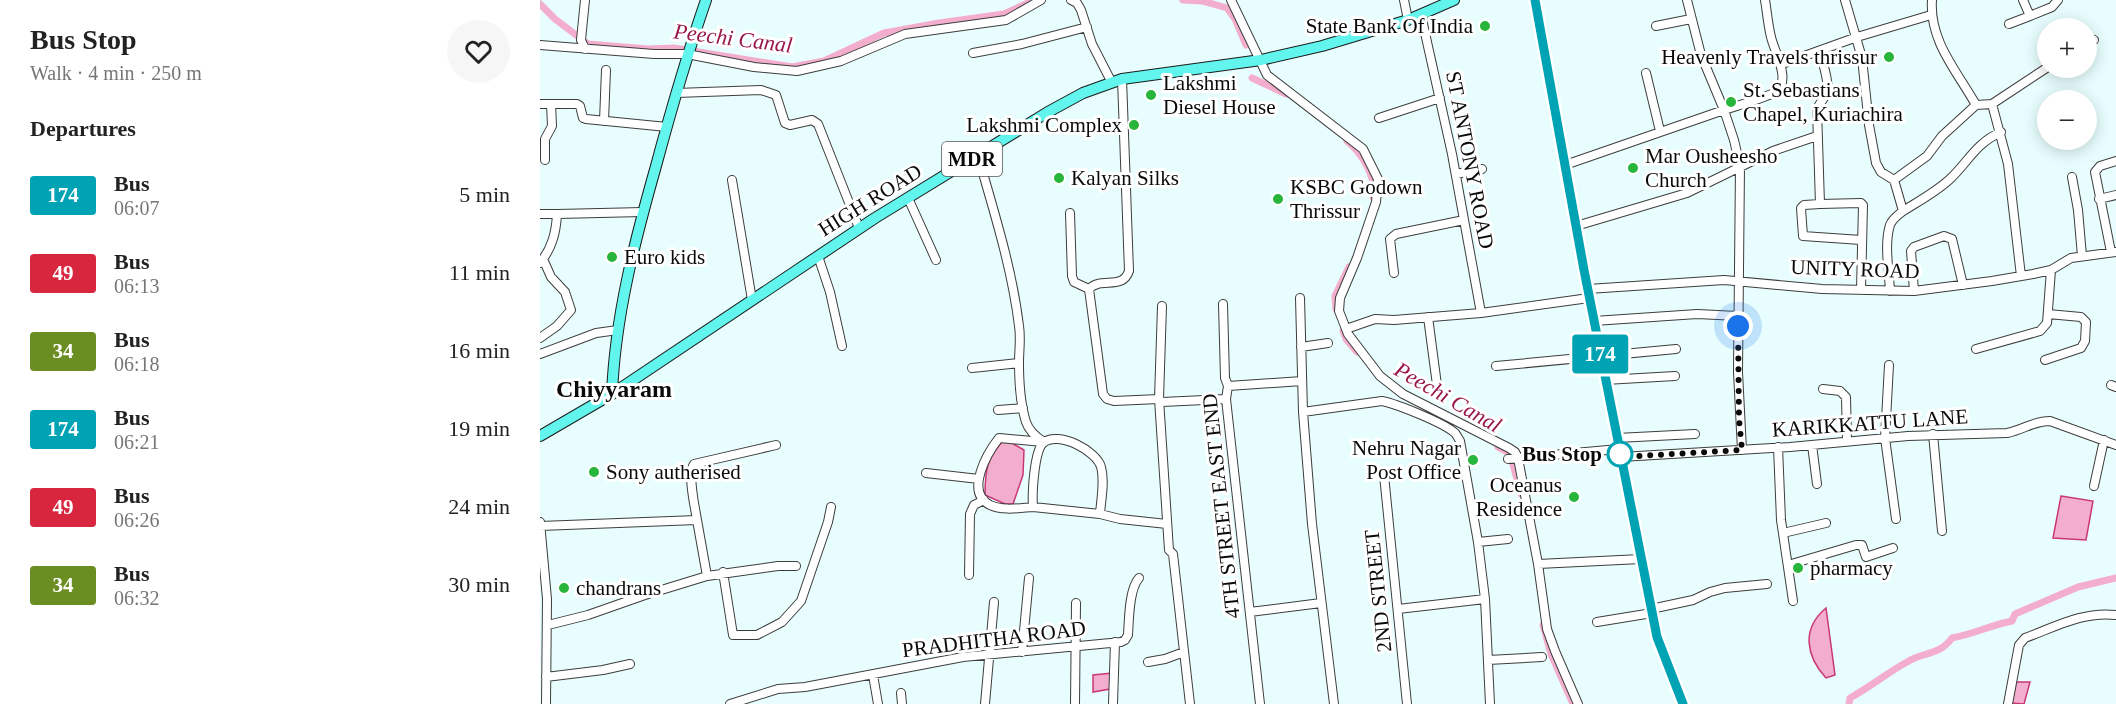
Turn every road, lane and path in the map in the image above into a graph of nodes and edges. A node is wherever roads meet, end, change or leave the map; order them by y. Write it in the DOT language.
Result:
graph roads {
  1 [pos="585,0"];
  2 [pos="706,0"];
  3 [pos="1041,0"];
  4 [pos="1071,0"];
  5 [pos="1230,0"];
  6 [pos="1404,0"];
  7 [pos="1454,0"];
  8 [pos="1535,0"];
  9 [pos="1687,0"];
  10 [pos="1765,0"];
  11 [pos="1845,0"];
  12 [pos="1932,0"];
  13 [pos="2023,0"];
  14 [pos="2058,0"];
  15 [pos="1440,3"];
  16 [pos="1421,15"];
  17 [pos="1931,15"];
  18 [pos="2030,16"];
  19 [pos="1691,19"];
  20 [pos="1408,20"];
  21 [pos="2009,24"];
  22 [pos="1656,26"];
  23 [pos="1087,27"];
  24 [pos="1857,37"];
  25 [pos="540,45"];
  26 [pos="585,49"];
  27 [pos="688,50"];
  28 [pos="1820,51"];
  29 [pos="973,53"];
  30 [pos="1261,60"];
  31 [pos="1782,64"];
  32 [pos="606,70"];
  33 [pos="1646,72"];
  34 [pos="2037,74"];
  35 [pos="1117,81"];
  36 [pos="676,93"];
  37 [pos="1440,98"];
  38 [pos="540,104"];
  39 [pos="551,104"];
  40 [pos="1992,104"];
  41 [pos="1976,105"];
  42 [pos="1724,110"];
  43 [pos="1379,118"];
  44 [pos="604,121"];
  45 [pos="667,127"];
  46 [pos="1660,131"];
  47 [pos="2001,132"];
  48 [pos="1817,136"];
  49 [pos="978,156"];
  50 [pos="545,160"];
  51 [pos="2116,161"];
  52 [pos="1565,165"];
  53 [pos="1740,166"];
  54 [pos="1482,169"];
  55 [pos="1456,174"];
  56 [pos="2072,177"];
  57 [pos="732,180"];
  58 [pos="1894,180"];
  59 [pos="2116,195"];
  60 [pos="908,198"];
  61 [pos="2099,199"];
  62 [pos="1820,204"];
  63 [pos="1903,211"];
  64 [pos="643,212"];
  65 [pos="1070,213"];
  66 [pos="540,214"];
  67 [pos="557,214"];
  68 [pos="1464,220"];
  69 [pos="1576,226"];
  70 [pos="859,228"];
  71 [pos="1861,240"];
  72 [pos="2113,252"];
  73 [pos="818,256"];
  74 [pos="2082,256"];
  75 [pos="936,260"];
  76 [pos="542,261"];
  77 [pos="2051,270"];
  78 [pos="1394,273"];
  79 [pos="2021,276"];
  80 [pos="1738,280"];
  81 [pos="1963,285"];
  82 [pos="1089,289"];
  83 [pos="1861,290"];
  84 [pos="1890,291"];
  85 [pos="1914,291"];
  86 [pos="1589,294"];
  87 [pos="1300,298"];
  88 [pos="752,300"];
  89 [pos="1223,304"];
  90 [pos="1162,306"];
  91 [pos="1481,314"];
  92 [pos="2048,314"];
  93 [pos="1738,316"];
  94 [pos="1428,317"];
  95 [pos="1594,321"];
  96 [pos="1346,329"];
  97 [pos="618,330"];
  98 [pos="540,338"];
  99 [pos="1328,343"];
  100 [pos="842,346"];
  101 [pos="1301,347"];
  102 [pos="1676,349"];
  103 [pos="1976,349"];
  104 [pos="540,354"];
  105 [pos="1601,356"];
  106 [pos="2045,360"];
  107 [pos="1019,363"];
  108 [pos="1889,365"];
  109 [pos="1496,366"];
  110 [pos="972,368"];
  111 [pos="1675,376"];
  112 [pos="1605,380"];
  113 [pos="1302,381"];
  114 [pos="1437,385"];
  115 [pos="1228,386"];
  116 [pos="1823,389"];
  117 [pos="612,394"];
  118 [pos="1159,399"];
  119 [pos="1226,399"];
  120 [pos="1023,408"];
  121 [pos="998,410"];
  122 [pos="1303,412"];
  123 [pos="1695,434"];
  124 [pos="1934,434"];
  125 [pos="540,436"];
  126 [pos="1617,438"];
  127 [pos="1885,438"];
  128 [pos="2104,440"];
  129 [pos="1847,441"];
  130 [pos="1044,442"];
  131 [pos="776,445"];
  132 [pos="1812,445"];
  133 [pos="2116,445"];
  134 [pos="1778,447"];
  135 [pos="1742,450"];
  136 [pos="1620,453"];
  137 [pos="1514,459"];
  138 [pos="926,474"];
  139 [pos="1384,475"];
  140 [pos="979,479"];
  141 [pos="1817,483"];
  142 [pos="2094,486"];
  143 [pos="984,500"];
  144 [pos="831,507"];
  145 [pos="1033,507"];
  146 [pos="1100,514"];
  147 [pos="1896,519"];
  148 [pos="697,520"];
  149 [pos="540,522"];
  150 [pos="1826,523"];
  151 [pos="1167,524"];
  152 [pos="540,526"];
  153 [pos="1942,531"];
  154 [pos="1783,532"];
  155 [pos="1508,539"];
  156 [pos="1478,542"];
  157 [pos="1893,548"];
  158 [pos="1641,559"];
  159 [pos="1538,564"];
  160 [pos="1788,565"];
  161 [pos="796,566"];
  162 [pos="542,570"];
  163 [pos="723,572"];
  164 [pos="969,575"];
  165 [pos="707,576"];
  166 [pos="1029,578"];
  167 [pos="1139,578"];
  168 [pos="1767,584"];
  169 [pos="1485,599"];
  170 [pos="1792,601"];
  171 [pos="994,602"];
  172 [pos="1076,603"];
  173 [pos="1321,603"];
  174 [pos="1398,609"];
  175 [pos="1652,611"];
  176 [pos="1250,612"];
  177 [pos="2116,615"];
  178 [pos="1597,622"];
  179 [pos="548,625"];
  180 [pos="1115,642"];
  181 [pos="1075,646"];
  182 [pos="1022,652"];
  183 [pos="1184,652"];
  184 [pos="990,655"];
  185 [pos="1542,657"];
  186 [pos="1488,660"];
  187 [pos="1148,662"];
  188 [pos="630,664"];
  189 [pos="543,665"];
  190 [pos="873,675"];
  191 [pos="546,677"];
  192 [pos="902,693"];
  193 [pos="544,704"];
  194 [pos="730,704"];
  195 [pos="878,704"];
  196 [pos="902,704"];
  197 [pos="985,704"];
  198 [pos="1075,704"];
  199 [pos="1113,704"];
  200 [pos="1190,704"];
  201 [pos="1260,704"];
  202 [pos="1334,704"];
  203 [pos="1407,704"];
  204 [pos="1490,704"];
  205 [pos="1578,704"];
  206 [pos="1683,704"];
  207 [pos="2008,704"];
  1 -- 26 [label="street"];
  2 -- 27 [label="main road"];
  3 -- 27 [label="street"];
  4 -- 23 [label="street"];
  5 -- 30 [label="street"];
  6 -- 20 [label="street"];
  7 -- 15 [label="main road, HIGH ROAD / MDR"];
  8 -- 52 [label="street"];
  9 -- 19 [label="street"];
  10 -- 31 [label="street"];
  11 -- 24 [label="street"];
  12 -- 17 [label="street"];
  13 -- 18 [label="street"];
  14 -- 18 [label="street"];
  15 -- 16 [label="main road, HIGH ROAD / MDR"];
  16 -- 20 [label="main road, HIGH ROAD / MDR"];
  16 -- 37 [label="street, ST ANTONY ROAD"];
  17 -- 24 [label="street"];
  17 -- 41 [label="street"];
  18 -- 21 [label="street"];
  19 -- 22 [label="street"];
  19 -- 42 [label="street"];
  20 -- 30 [label="main road, HIGH ROAD / MDR"];
  23 -- 29 [label="street"];
  23 -- 35 [label="street"];
  24 -- 28 [label="street"];
  24 -- 58 [label="street"];
  25 -- 26 [label="street"];
  26 -- 27 [label="street"];
  27 -- 36 [label="main road"];
  28 -- 31 [label="street"];
  28 -- 48 [label="street"];
  30 -- 35 [label="main road, HIGH ROAD / MDR"];
  30 -- 96 [label="street"];
  31 -- 42 [label="street"];
  32 -- 44 [label="street"];
  33 -- 46 [label="street"];
  34 -- 40 [label="street"];
  35 -- 49 [label="main road, HIGH ROAD / MDR"];
  35 -- 82 [label="street"];
  36 -- 45 [label="main road"];
  36 -- 70 [label="street"];
  37 -- 43 [label="street"];
  37 -- 55 [label="street, ST ANTONY ROAD"];
  38 -- 39 [label="street"];
  39 -- 44 [label="street"];
  39 -- 50 [label="street"];
  40 -- 41 [label="street"];
  40 -- 47 [label="street"];
  41 -- 58 [label="street"];
  42 -- 46 [label="street"];
  42 -- 53 [label="street"];
  44 -- 45 [label="street"];
  45 -- 64 [label="main road"];
  46 -- 52 [label="street"];
  47 -- 63 [label="street"];
  47 -- 79 [label="street"];
  48 -- 53 [label="street"];
  48 -- 62 [label="street"];
  49 -- 60 [label="main road, HIGH ROAD / MDR"];
  49 -- 107 [label="street"];
  51 -- 61 [label="street"];
  52 -- 69 [label="street"];
  53 -- 69 [label="street"];
  53 -- 80 [label="street"];
  54 -- 55 [label="street"];
  55 -- 68 [label="street, ST ANTONY ROAD"];
  56 -- 74 [label="street"];
  57 -- 88 [label="street"];
  58 -- 63 [label="street"];
  59 -- 61 [label="street"];
  60 -- 70 [label="main road, HIGH ROAD / MDR"];
  60 -- 75 [label="street"];
  61 -- 72 [label="street"];
  62 -- 71 [label="street"];
  62 -- 71 [label="street"];
  63 -- 84 [label="street"];
  64 -- 67 [label="street"];
  64 -- 97 [label="main road"];
  65 -- 82 [label="street"];
  66 -- 67 [label="street"];
  67 -- 76 [label="street"];
  68 -- 78 [label="street"];
  68 -- 91 [label="street, ST ANTONY ROAD"];
  69 -- 86 [label="street"];
  70 -- 73 [label="main road, HIGH ROAD / MDR"];
  71 -- 83 [label="street"];
  72 -- 74 [label="street, UNITY ROAD"];
  73 -- 88 [label="main road, HIGH ROAD / MDR"];
  73 -- 100 [label="street"];
  74 -- 77 [label="street, UNITY ROAD"];
  76 -- 98 [label="street"];
  77 -- 79 [label="street, UNITY ROAD"];
  77 -- 92 [label="street"];
  79 -- 81 [label="street, UNITY ROAD"];
  80 -- 83 [label="street, UNITY ROAD"];
  80 -- 86 [label="street, UNITY ROAD"];
  80 -- 93 [label="street"];
  81 -- 85 [label="street, UNITY ROAD"];
  81 -- 85 [label="street"];
  82 -- 118 [label="street"];
  83 -- 84 [label="street, UNITY ROAD"];
  84 -- 85 [label="street, UNITY ROAD"];
  86 -- 91 [label="street, UNITY ROAD"];
  86 -- 95 [label="street"];
  87 -- 101 [label="street"];
  88 -- 117 [label="main road, HIGH ROAD / MDR"];
  89 -- 115 [label="street, 4TH STREET EAST END"];
  90 -- 118 [label="street"];
  91 -- 94 [label="street, UNITY ROAD"];
  92 -- 103 [label="street"];
  92 -- 106 [label="street"];
  93 -- 95 [label="street"];
  93 -- 135 [label="street"];
  94 -- 96 [label="street, UNITY ROAD"];
  94 -- 114 [label="street"];
  95 -- 105 [label="street"];
  96 -- 137 [label="street"];
  97 -- 104 [label="street"];
  97 -- 117 [label="main road"];
  99 -- 101 [label="street"];
  101 -- 113 [label="street"];
  102 -- 105 [label="street"];
  105 -- 109 [label="street"];
  105 -- 112 [label="street"];
  107 -- 110 [label="street"];
  107 -- 120 [label="street"];
  108 -- 127 [label="street"];
  111 -- 112 [label="street"];
  112 -- 126 [label="street"];
  113 -- 115 [label="street"];
  113 -- 122 [label="street"];
  115 -- 119 [label="street, 4TH STREET EAST END"];
  116 -- 129 [label="street"];
  117 -- 125 [label="main road, HIGH ROAD / MDR"];
  118 -- 119 [label="street"];
  118 -- 151 [label="street"];
  119 -- 176 [label="street, 4TH STREET EAST END"];
  120 -- 121 [label="street"];
  120 -- 130 [label="street"];
  122 -- 156 [label="street"];
  122 -- 173 [label="street"];
  123 -- 126 [label="street"];
  124 -- 127 [label="street, KARIKKATTU LANE"];
  124 -- 128 [label="street, KARIKKATTU LANE"];
  124 -- 153 [label="street"];
  126 -- 136 [label="street"];
  127 -- 129 [label="street, KARIKKATTU LANE"];
  127 -- 147 [label="street"];
  128 -- 133 [label="street, KARIKKATTU LANE"];
  128 -- 142 [label="street"];
  129 -- 132 [label="street, KARIKKATTU LANE"];
  130 -- 140 [label="street"];
  130 -- 145 [label="street"];
  130 -- 146 [label="street"];
  131 -- 148 [label="street"];
  132 -- 134 [label="street, KARIKKATTU LANE"];
  132 -- 141 [label="street"];
  134 -- 135 [label="street, KARIKKATTU LANE"];
  134 -- 154 [label="street"];
  135 -- 136 [label="street, KARIKKATTU LANE"];
  136 -- 137 [label="street, KARIKKATTU LANE"];
  136 -- 158 [label="street"];
  137 -- 159 [label="street"];
  138 -- 140 [label="street"];
  139 -- 174 [label="street, 2ND STREET"];
  140 -- 143 [label="street"];
  143 -- 145 [label="street"];
  143 -- 164 [label="street"];
  144 -- 163 [label="street"];
  145 -- 146 [label="street"];
  146 -- 151 [label="street"];
  148 -- 152 [label="street"];
  148 -- 165 [label="street"];
  149 -- 152 [label="street"];
  150 -- 154 [label="street"];
  151 -- 183 [label="street"];
  152 -- 162 [label="street"];
  154 -- 160 [label="street"];
  155 -- 156 [label="street"];
  156 -- 169 [label="street"];
  157 -- 160 [label="street"];
  158 -- 159 [label="street"];
  158 -- 175 [label="street"];
  159 -- 205 [label="street"];
  160 -- 170 [label="street"];
  161 -- 163 [label="street"];
  162 -- 179 [label="street"];
  163 -- 165 [label="street"];
  165 -- 179 [label="street"];
  166 -- 182 [label="street"];
  167 -- 180 [label="street, PRADHITHA ROAD"];
  168 -- 175 [label="street"];
  169 -- 174 [label="street"];
  169 -- 186 [label="street"];
  171 -- 184 [label="street"];
  172 -- 181 [label="street"];
  173 -- 176 [label="street"];
  173 -- 202 [label="street"];
  174 -- 203 [label="street, 2ND STREET"];
  175 -- 178 [label="street"];
  175 -- 206 [label="street"];
  176 -- 201 [label="street, 4TH STREET EAST END"];
  177 -- 207 [label="street"];
  179 -- 189 [label="street"];
  180 -- 181 [label="street, PRADHITHA ROAD"];
  180 -- 199 [label="street"];
  181 -- 182 [label="street, PRADHITHA ROAD"];
  181 -- 198 [label="street"];
  182 -- 184 [label="street, PRADHITHA ROAD"];
  183 -- 187 [label="street"];
  183 -- 200 [label="street"];
  184 -- 190 [label="street, PRADHITHA ROAD"];
  184 -- 197 [label="street"];
  185 -- 186 [label="street"];
  186 -- 204 [label="street"];
  188 -- 191 [label="street"];
  189 -- 191 [label="street"];
  190 -- 194 [label="street, PRADHITHA ROAD"];
  190 -- 195 [label="street"];
  191 -- 193 [label="street"];
  192 -- 196 [label="street"];
}
